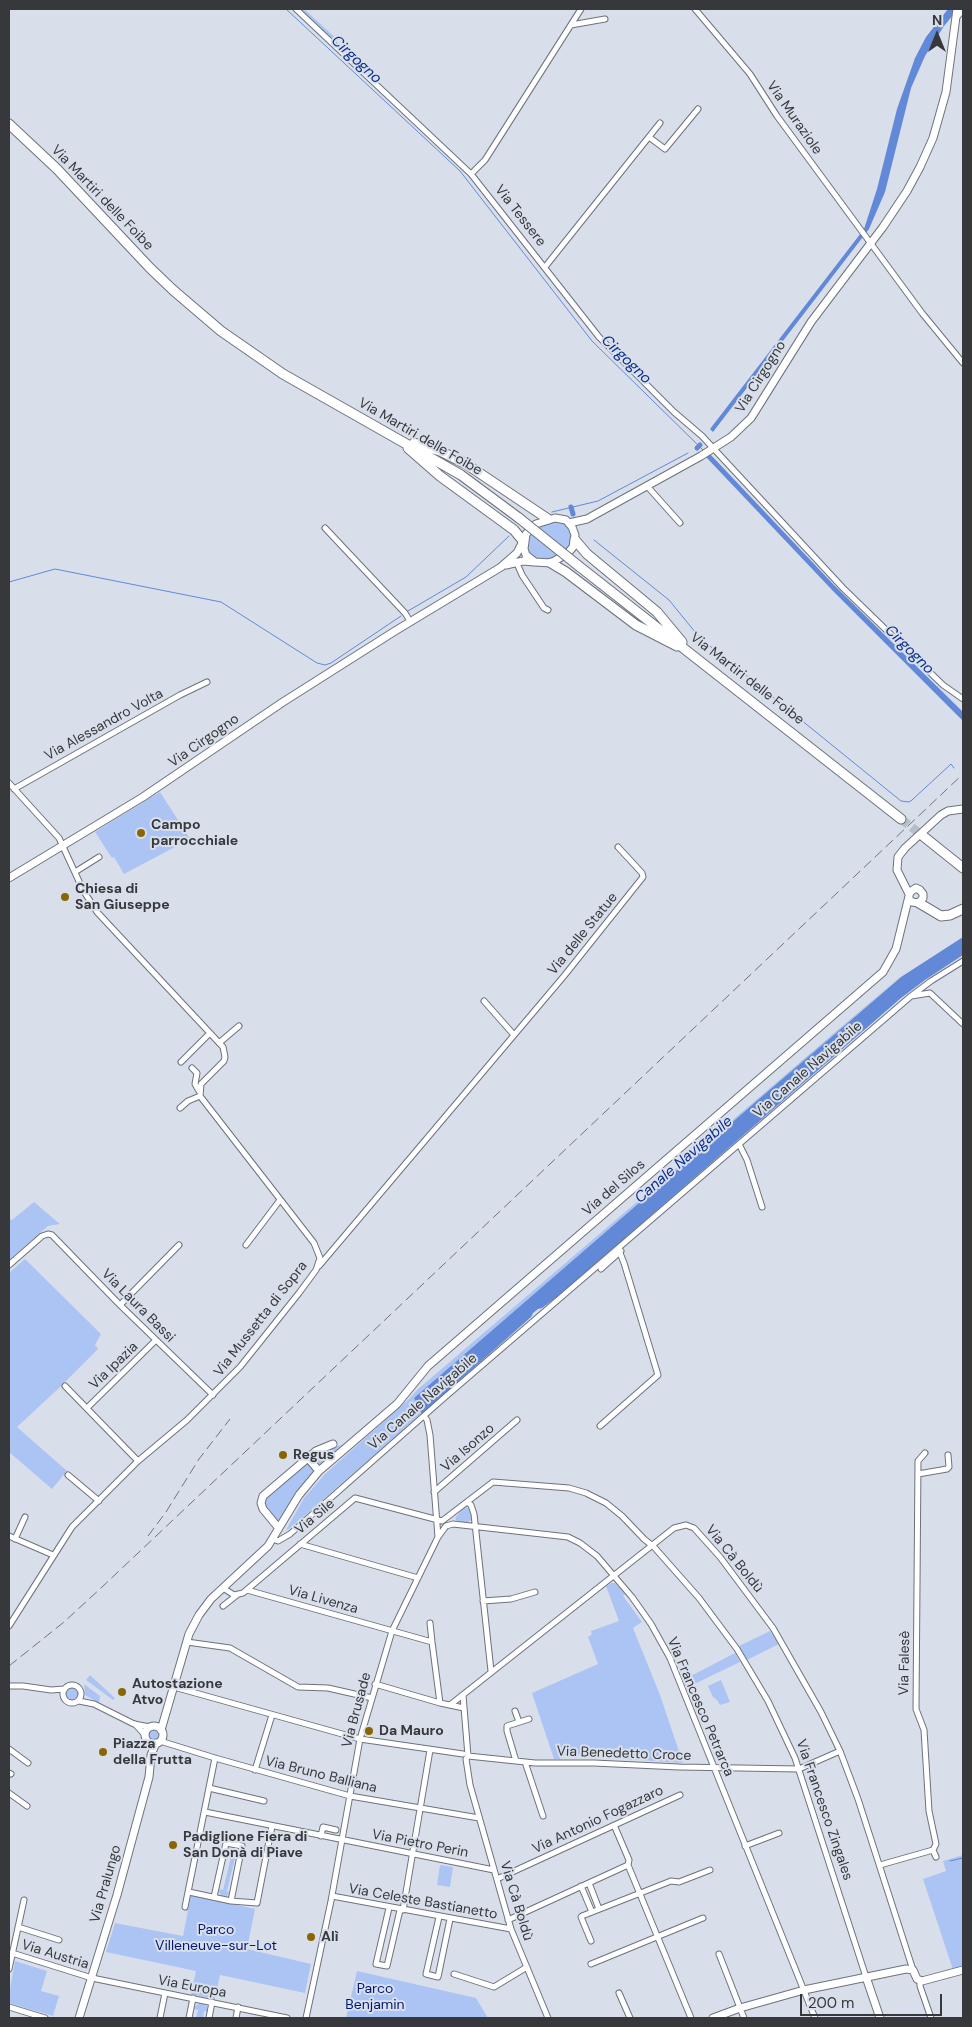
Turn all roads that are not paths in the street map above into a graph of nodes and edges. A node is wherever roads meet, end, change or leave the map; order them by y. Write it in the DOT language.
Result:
graph roads {
  1 [pos="296,9"];
  2 [pos="581,9"];
  3 [pos="696,9"];
  4 [pos="958,12"];
  5 [pos="605,19"];
  6 [pos="571,25"];
  7 [pos="698,109"];
  8 [pos="660,123"];
  9 [pos="9,124"];
  10 [pos="649,137"];
  11 [pos="471,174"];
  12 [pos="869,239"];
  13 [pos="545,267"];
  14 [pos="963,363"];
  15 [pos="397,438"];
  16 [pos="714,448"];
  17 [pos="647,486"];
  18 [pos="548,519"];
  19 [pos="588,519"];
  20 [pos="569,523"];
  21 [pos="680,523"];
  22 [pos="325,528"];
  23 [pos="575,538"];
  24 [pos="523,541"];
  25 [pos="517,553"];
  26 [pos="516,562"];
  27 [pos="535,562"];
  28 [pos="551,562"];
  29 [pos="501,567"];
  30 [pos="548,610"];
  31 [pos="410,621"];
  32 [pos="690,653"];
  33 [pos="207,682"];
  34 [pos="963,699"];
  35 [pos="9,783"];
  36 [pos="14,788"];
  37 [pos="963,810"];
  38 [pos="901,819"];
  39 [pos="923,836"];
  40 [pos="64,846"];
  41 [pos="618,846"];
  42 [pos="99,857"];
  43 [pos="949,857"];
  44 [pos="963,864"];
  45 [pos="963,868"];
  46 [pos="75,872"];
  47 [pos="963,874"];
  48 [pos="9,878"];
  49 [pos="900,879"];
  50 [pos="916,888"];
  51 [pos="909,896"];
  52 [pos="919,901"];
  53 [pos="963,909"];
  54 [pos="905,912"];
  55 [pos="963,961"];
  56 [pos="930,981"];
  57 [pos="930,993"];
  58 [pos="911,996"];
  59 [pos="484,1001"];
  60 [pos="963,1024"];
  61 [pos="239,1026"];
  62 [pos="210,1033"];
  63 [pos="514,1035"];
  64 [pos="219,1042"];
  65 [pos="181,1062"];
  66 [pos="192,1068"];
  67 [pos="200,1094"];
  68 [pos="180,1108"];
  69 [pos="739,1144"];
  70 [pos="280,1200"];
  71 [pos="762,1207"];
  72 [pos="627,1241"];
  73 [pos="179,1245"];
  74 [pos="246,1245"];
  75 [pos="620,1253"];
  76 [pos="9,1265"];
  77 [pos="316,1270"];
  78 [pos="587,1276"];
  79 [pos="120,1305"];
  80 [pos="156,1340"];
  81 [pos="64,1386"];
  82 [pos="213,1395"];
  83 [pos="87,1408"];
  84 [pos="424,1416"];
  85 [pos="517,1420"];
  86 [pos="600,1426"];
  87 [pos="333,1444"];
  88 [pos="925,1453"];
  89 [pos="913,1454"];
  90 [pos="948,1456"];
  91 [pos="308,1458"];
  92 [pos="138,1461"];
  93 [pos="918,1461"];
  94 [pos="320,1471"];
  95 [pos="918,1474"];
  96 [pos="68,1475"];
  97 [pos="434,1492"];
  98 [pos="99,1501"];
  99 [pos="467,1502"];
  100 [pos="454,1513"];
  101 [pos="25,1517"];
  102 [pos="437,1519"];
  103 [pos="455,1524"];
  104 [pos="475,1527"];
  105 [pos="278,1528"];
  106 [pos="9,1536"];
  107 [pos="438,1537"];
  108 [pos="15,1539"];
  109 [pos="273,1539"];
  110 [pos="300,1544"];
  111 [pos="651,1545"];
  112 [pos="53,1555"];
  113 [pos="614,1576"];
  114 [pos="418,1578"];
  115 [pos="222,1588"];
  116 [pos="247,1590"];
  117 [pos="535,1592"];
  118 [pos="237,1595"];
  119 [pos="483,1601"];
  120 [pos="224,1606"];
  121 [pos="11,1618"];
  122 [pos="430,1623"];
  123 [pos="9,1626"];
  124 [pos="392,1631"];
  125 [pos="187,1642"];
  126 [pos="432,1642"];
  127 [pos="491,1671"];
  128 [pos="376,1684"];
  129 [pos="9,1686"];
  130 [pos="174,1687"];
  131 [pos="64,1689"];
  132 [pos="51,1690"];
  133 [pos="82,1694"];
  134 [pos="464,1695"];
  135 [pos="64,1697"];
  136 [pos="372,1698"];
  137 [pos="79,1701"];
  138 [pos="440,1703"];
  139 [pos="94,1704"];
  140 [pos="450,1705"];
  141 [pos="464,1708"];
  142 [pos="515,1711"];
  143 [pos="165,1714"];
  144 [pos="272,1714"];
  145 [pos="529,1719"];
  146 [pos="519,1722"];
  147 [pos="134,1724"];
  148 [pos="151,1727"];
  149 [pos="161,1730"];
  150 [pos="147,1738"];
  151 [pos="360,1739"];
  152 [pos="158,1742"];
  153 [pos="9,1749"];
  154 [pos="430,1750"];
  155 [pos="840,1751"];
  156 [pos="151,1755"];
  157 [pos="466,1755"];
  158 [pos="215,1758"];
  159 [pos="516,1761"];
  160 [pos="525,1762"];
  161 [pos="28,1763"];
  162 [pos="714,1768"];
  163 [pos="799,1769"];
  164 [pos="255,1770"];
  165 [pos="209,1788"];
  166 [pos="9,1793"];
  167 [pos="680,1795"];
  168 [pos="350,1796"];
  169 [pos="264,1801"];
  170 [pos="27,1806"];
  171 [pos="420,1809"];
  172 [pos="205,1812"];
  173 [pos="543,1816"];
  174 [pos="479,1818"];
  175 [pos="614,1825"];
  176 [pos="272,1826"];
  177 [pos="336,1830"];
  178 [pos="779,1833"];
  179 [pos="321,1836"];
  180 [pos="342,1840"];
  181 [pos="745,1846"];
  182 [pos="933,1850"];
  183 [pos="413,1854"];
  184 [pos="936,1857"];
  185 [pos="628,1865"];
  186 [pos="880,1865"];
  187 [pos="494,1870"];
  188 [pos="710,1870"];
  189 [pos="497,1880"];
  190 [pos="589,1883"];
  191 [pos="581,1886"];
  192 [pos="188,1892"];
  193 [pos="640,1893"];
  194 [pos="332,1896"];
  195 [pos="214,1897"];
  196 [pos="24,1900"];
  197 [pos="231,1901"];
  198 [pos="185,1907"];
  199 [pos="389,1908"];
  200 [pos="599,1909"];
  201 [pos="402,1910"];
  202 [pos="592,1912"];
  203 [pos="439,1917"];
  204 [pos="703,1918"];
  205 [pos="450,1919"];
  206 [pos="508,1920"];
  207 [pos="18,1927"];
  208 [pos="511,1929"];
  209 [pos="658,1937"];
  210 [pos="59,1940"];
  211 [pos="591,1941"];
  212 [pos="12,1953"];
  213 [pos="719,1954"];
  214 [pos="591,1964"];
  215 [pos="527,1967"];
  216 [pos="9,1969"];
  217 [pos="913,1970"];
  218 [pos="963,1970"];
  219 [pos="454,1974"];
  220 [pos="866,1977"];
  221 [pos="92,1978"];
  222 [pos="920,1980"];
  223 [pos="804,1990"];
  224 [pos="165,1993"];
  225 [pos="619,1993"];
  226 [pos="192,1998"];
  227 [pos="212,2002"];
  228 [pos="9,2007"];
  229 [pos="238,2008"];
  230 [pos="740,2008"];
  231 [pos="45,2018"];
  232 [pos="79,2018"];
  233 [pos="160,2018"];
  234 [pos="189,2018"];
  235 [pos="209,2018"];
  236 [pos="236,2018"];
  237 [pos="287,2018"];
  238 [pos="306,2018"];
  239 [pos="548,2018"];
  240 [pos="630,2018"];
  241 [pos="691,2018"];
  242 [pos="713,2018"];
  243 [pos="744,2018"];
  244 [pos="816,2018"];
  245 [pos="880,2018"];
  246 [pos="931,2018"];
  1 -- 11 [label="street, Via Tessere"];
  2 -- 6 [label="street"];
  3 -- 12 [label="street, Via Muraziole"];
  4 -- 12 [label="street, Via Cirgogno"];
  5 -- 6 [label="street"];
  6 -- 11 [label="street"];
  7 -- 10 [label="street"];
  8 -- 10 [label="street"];
  9 -- 15 [label="highway, Via Martiri delle Foibe"];
  10 -- 13 [label="street"];
  11 -- 13 [label="street, Via Tessere"];
  12 -- 14 [label="street"];
  12 -- 16 [label="street, Via Cirgogno"];
  13 -- 16 [label="street, Via Tessere"];
  15 -- 18 [label="highway"];
  15 -- 24 [label="highway"];
  15 -- 32 [label="highway, Via Martiri delle Foibe, bridge"];
  16 -- 17 [label="street, Via Cirgogno"];
  16 -- 34 [label="street, Via Tessere"];
  17 -- 19 [label="street, Via Cirgogno"];
  17 -- 21 [label="street"];
  18 -- 20 [label="street"];
  18 -- 24 [label="street"];
  19 -- 20 [label="street, Via Cirgogno"];
  19 -- 23 [label="street, Via Cirgogno"];
  20 -- 23 [label="street"];
  22 -- 31 [label="street"];
  23 -- 28 [label="street"];
  23 -- 32 [label="highway"];
  24 -- 25 [label="street, Via Cirgogno"];
  24 -- 27 [label="street"];
  25 -- 26 [label="street, Via Cirgogno"];
  25 -- 29 [label="street, Via Cirgogno"];
  26 -- 27 [label="street, Via Cirgogno"];
  26 -- 29 [label="street, Via Cirgogno"];
  26 -- 30 [label="street"];
  27 -- 28 [label="street"];
  28 -- 32 [label="highway"];
  29 -- 31 [label="street, Via Cirgogno"];
  31 -- 40 [label="street, Via Cirgogno"];
  32 -- 38 [label="highway, Via Martiri delle Foibe"];
  33 -- 36 [label="street, Via Alessandro Volta"];
  35 -- 36 [label="street"];
  36 -- 40 [label="street"];
  37 -- 49 [label="street"];
  39 -- 43 [label="highway"];
  40 -- 46 [label="street"];
  40 -- 48 [label="street, Via Cirgogno"];
  41 -- 63 [label="street, Via delle Statue"];
  42 -- 46 [label="street"];
  43 -- 44 [label="highway"];
  43 -- 45 [label="highway"];
  43 -- 47 [label="highway"];
  46 -- 62 [label="street"];
  49 -- 50 [label="street"];
  49 -- 51 [label="street"];
  50 -- 51 [label="street"];
  50 -- 52 [label="street"];
  51 -- 52 [label="street"];
  51 -- 54 [label="street, Via del Silos"];
  52 -- 53 [label="highway"];
  52 -- 54 [label="street"];
  54 -- 94 [label="street, Via del Silos"];
  55 -- 56 [label="street, Via Canale Navigabile"];
  56 -- 57 [label="street"];
  56 -- 58 [label="street, Via Canale Navigabile"];
  57 -- 58 [label="street"];
  57 -- 60 [label="street"];
  58 -- 69 [label="street, Via Canale Navigabile"];
  59 -- 63 [label="street"];
  61 -- 64 [label="street"];
  62 -- 64 [label="street"];
  62 -- 65 [label="street"];
  63 -- 77 [label="street, Via delle Statue"];
  64 -- 67 [label="street"];
  66 -- 67 [label="street, Via Mussetta di Sopra"];
  67 -- 68 [label="street"];
  67 -- 70 [label="street, Via Mussetta di Sopra"];
  69 -- 71 [label="street"];
  69 -- 72 [label="street, Via Canale Navigabile"];
  70 -- 74 [label="street"];
  70 -- 77 [label="street, Via Mussetta di Sopra"];
  72 -- 75 [label="street, Via Canale Navigabile"];
  72 -- 78 [label="street, Via Canale Navigabile"];
  73 -- 79 [label="street"];
  75 -- 78 [label="street, Via Canale Navigabile"];
  75 -- 86 [label="street"];
  76 -- 79 [label="street, Via Laura Bassi"];
  77 -- 82 [label="street, Via Mussetta di Sopra"];
  78 -- 84 [label="street, Via Canale Navigabile"];
  79 -- 80 [label="street, Via Laura Bassi"];
  80 -- 82 [label="street, Via Laura Bassi"];
  80 -- 83 [label="street, Via Ipazia"];
  81 -- 83 [label="street, Via Ipazia"];
  82 -- 92 [label="street, Via Mussetta di Sopra"];
  83 -- 92 [label="street, Via Ipazia"];
  84 -- 97 [label="street, Via Brusade"];
  84 -- 109 [label="street, Via Canale Navigabile"];
  85 -- 97 [label="street, Via Isonzo"];
  87 -- 91 [label="street"];
  88 -- 93 [label="street"];
  89 -- 93 [label="street"];
  90 -- 95 [label="street"];
  91 -- 94 [label="street"];
  91 -- 105 [label="street"];
  92 -- 98 [label="street, Via Mussetta di Sopra"];
  93 -- 95 [label="street, Via Falesè"];
  94 -- 105 [label="street, Via del Silos"];
  95 -- 182 [label="street, Via Falesè"];
  96 -- 98 [label="street"];
  97 -- 102 [label="street, Via Brusade"];
  98 -- 112 [label="street, Via Mussetta di Sopra"];
  99 -- 100 [label="street, Via Francesco Zingales"];
  99 -- 104 [label="street"];
  99 -- 111 [label="street, Via Francesco Zingales"];
  100 -- 102 [label="street, Via Francesco Zingales"];
  100 -- 103 [label="street"];
  101 -- 108 [label="street"];
  102 -- 107 [label="street, Via Brusade"];
  102 -- 110 [label="street, Via Sile"];
  103 -- 104 [label="street, Via Francesco Petrarca"];
  103 -- 107 [label="street"];
  104 -- 113 [label="street, Via Francesco Petrarca"];
  104 -- 119 [label="street"];
  105 -- 109 [label="street, Via Pralungo"];
  106 -- 108 [label="street"];
  107 -- 114 [label="street, Via Brusade"];
  108 -- 112 [label="street"];
  109 -- 115 [label="street, Via Pralungo"];
  110 -- 114 [label="street"];
  110 -- 116 [label="street, Via Sile"];
  111 -- 113 [label="street, Via Cà Boldù"];
  111 -- 155 [label="street, Via Cà Boldù"];
  111 -- 163 [label="street, Via Francesco Zingales"];
  112 -- 121 [label="street, Via Mussetta di Sopra"];
  113 -- 127 [label="street, Via Cà Boldù"];
  113 -- 162 [label="street, Via Francesco Petrarca"];
  114 -- 124 [label="street, Via Brusade"];
  115 -- 118 [label="street"];
  115 -- 125 [label="street, Via Pralungo"];
  116 -- 118 [label="street, Via Sile"];
  116 -- 124 [label="street, Via Livenza"];
  117 -- 119 [label="street"];
  118 -- 120 [label="street, Via Sile"];
  119 -- 127 [label="street"];
  121 -- 123 [label="street, Via Mussetta di Sopra"];
  122 -- 126 [label="street"];
  124 -- 126 [label="street, Via Livenza"];
  124 -- 128 [label="street, Via Brusade"];
  125 -- 130 [label="street, Via Pralungo"];
  125 -- 136 [label="street"];
  126 -- 138 [label="street"];
  127 -- 134 [label="street, Via Cà Boldù"];
  128 -- 136 [label="street, Via Brusade"];
  128 -- 138 [label="street"];
  129 -- 132 [label="street"];
  130 -- 143 [label="street, Via Pralungo"];
  130 -- 144 [label="street, Via Benedetto Croce"];
  131 -- 132 [label="street"];
  131 -- 133 [label="street"];
  131 -- 135 [label="street"];
  132 -- 135 [label="street"];
  133 -- 137 [label="street"];
  133 -- 139 [label="street"];
  134 -- 140 [label="street, Via Cà Boldù"];
  134 -- 141 [label="street, Via Cà Boldù"];
  135 -- 137 [label="street"];
  136 -- 151 [label="street, Via Brusade"];
  137 -- 139 [label="street"];
  138 -- 140 [label="street"];
  139 -- 147 [label="street"];
  140 -- 141 [label="street"];
  141 -- 157 [label="street, Via Cà Boldù"];
  142 -- 146 [label="street"];
  143 -- 148 [label="street, Via Pralungo"];
  143 -- 149 [label="street, Via Pralungo"];
  144 -- 151 [label="street, Via Benedetto Croce"];
  144 -- 164 [label="street"];
  145 -- 146 [label="street"];
  146 -- 159 [label="street"];
  147 -- 148 [label="street"];
  147 -- 150 [label="street"];
  148 -- 149 [label="street"];
  148 -- 150 [label="street, Via Pralungo"];
  149 -- 152 [label="street, Via Pralungo"];
  150 -- 152 [label="street"];
  150 -- 156 [label="street, Via Pralungo"];
  151 -- 154 [label="street, Via Benedetto Croce"];
  151 -- 168 [label="street, Via Brusade"];
  152 -- 156 [label="street, Via Pralungo"];
  152 -- 158 [label="street, Via Bruno Balliana"];
  153 -- 161 [label="street"];
  154 -- 157 [label="street, Via Benedetto Croce"];
  154 -- 171 [label="street"];
  155 -- 163 [label="street, Via Benedetto Croce"];
  155 -- 186 [label="street, Via Cà Boldù"];
  156 -- 221 [label="street, Via Pralungo"];
  157 -- 159 [label="street, Via Benedetto Croce"];
  157 -- 174 [label="street, Via Cà Boldù"];
  158 -- 164 [label="street, Via Bruno Balliana"];
  158 -- 165 [label="street"];
  159 -- 160 [label="street, Via Benedetto Croce"];
  160 -- 162 [label="street, Via Benedetto Croce"];
  160 -- 173 [label="street"];
  162 -- 163 [label="street, Via Benedetto Croce"];
  162 -- 181 [label="street, Via Francesco Petrarca"];
  163 -- 220 [label="street, Via Francesco Zingales"];
  164 -- 168 [label="street, Via Bruno Balliana"];
  165 -- 169 [label="street"];
  165 -- 172 [label="street"];
  166 -- 170 [label="street"];
  167 -- 175 [label="street, Via Antonio Fogazzaro"];
  168 -- 171 [label="street, Via Bruno Balliana"];
  168 -- 180 [label="street, Via Brusade"];
  171 -- 174 [label="street, Via Bruno Balliana"];
  171 -- 183 [label="street"];
  172 -- 176 [label="street, Via Pietro Perin"];
  172 -- 192 [label="street"];
  174 -- 187 [label="street, Via Cà Boldù"];
  175 -- 185 [label="street"];
  175 -- 189 [label="street, Via Antonio Fogazzaro"];
  176 -- 179 [label="street, Via Pietro Perin"];
  176 -- 197 [label="street"];
  177 -- 179 [label="street"];
  178 -- 181 [label="street"];
  179 -- 180 [label="street, Via Pietro Perin"];
  180 -- 183 [label="street, Via Pietro Perin"];
  180 -- 194 [label="street, Via Brusade"];
  181 -- 223 [label="street, Via Francesco Petrarca"];
  182 -- 184 [label="street, Via Falesè"];
  182 -- 186 [label="street"];
  183 -- 187 [label="street, Via Pietro Perin"];
  183 -- 201 [label="street"];
  185 -- 190 [label="street"];
  185 -- 193 [label="street"];
  186 -- 217 [label="street"];
  187 -- 189 [label="street, Via Cà Boldù"];
  188 -- 193 [label="street"];
  189 -- 206 [label="street, Via Cà Boldù"];
  190 -- 191 [label="street"];
  190 -- 200 [label="street"];
  191 -- 202 [label="street"];
  191 -- 206 [label="street"];
  192 -- 195 [label="street"];
  192 -- 198 [label="street"];
  193 -- 200 [label="street"];
  193 -- 209 [label="street"];
  194 -- 199 [label="street, Via Celeste Bastianetto"];
  194 -- 238 [label="street, Via Brusade"];
  195 -- 197 [label="street"];
  195 -- 197 [label="street"];
  196 -- 207 [label="street"];
  199 -- 201 [label="street, Via Celeste Bastianetto"];
  199 -- 201 [label="street"];
  200 -- 202 [label="street"];
  201 -- 203 [label="street, Via Celeste Bastianetto"];
  202 -- 211 [label="street"];
  203 -- 205 [label="street, Via Celeste Bastianetto"];
  203 -- 205 [label="street"];
  204 -- 209 [label="street"];
  205 -- 208 [label="street, Via Celeste Bastianetto"];
  206 -- 208 [label="street, Via Cà Boldù"];
  207 -- 210 [label="street"];
  207 -- 212 [label="street"];
  208 -- 215 [label="street, Via Cà Boldù"];
  209 -- 214 [label="street"];
  209 -- 241 [label="street"];
  212 -- 216 [label="street"];
  212 -- 221 [label="street, Via Austria"];
  213 -- 230 [label="street"];
  215 -- 219 [label="street"];
  215 -- 239 [label="street, Via Cà Boldù"];
  217 -- 220 [label="street"];
  217 -- 222 [label="street"];
  218 -- 222 [label="street"];
  220 -- 223 [label="street"];
  220 -- 245 [label="street, Via Francesco Zingales"];
  221 -- 224 [label="street, Via Europa"];
  221 -- 232 [label="street, Via Pralungo"];
  222 -- 246 [label="street"];
  223 -- 230 [label="street"];
  223 -- 244 [label="street, Via Francesco Petrarca"];
  224 -- 226 [label="street, Via Europa"];
  224 -- 233 [label="street"];
  225 -- 240 [label="street"];
  226 -- 227 [label="street, Via Europa"];
  226 -- 234 [label="street"];
  227 -- 229 [label="street, Via Europa"];
  227 -- 235 [label="street"];
  228 -- 231 [label="street"];
  229 -- 236 [label="street"];
  229 -- 237 [label="street, Via Europa"];
  230 -- 242 [label="street"];
  230 -- 243 [label="street"];
}
